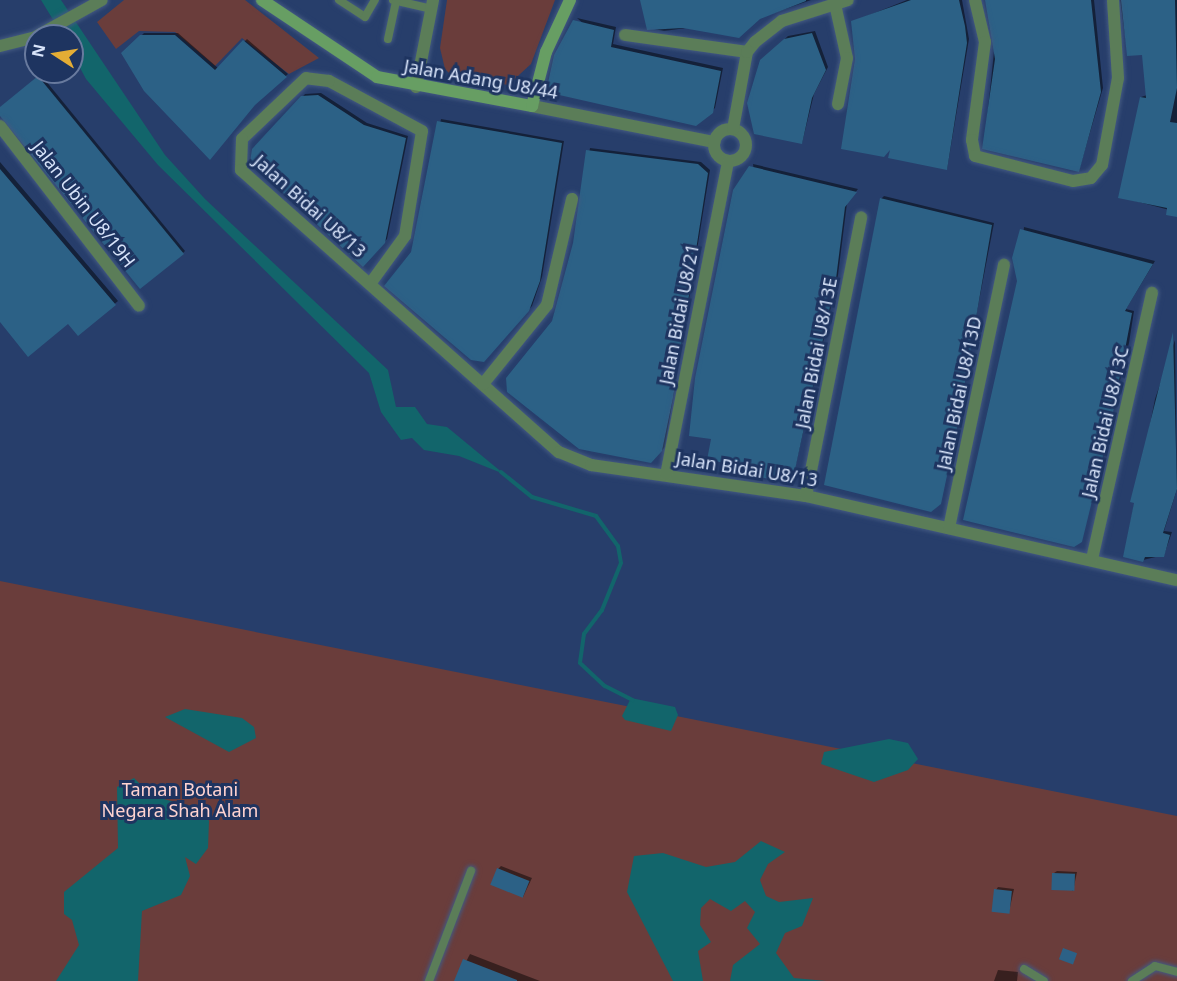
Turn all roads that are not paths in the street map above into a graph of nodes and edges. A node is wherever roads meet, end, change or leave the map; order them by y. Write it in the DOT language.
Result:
graph roads {
  1 [pos="102,0"];
  2 [pos="262,0"];
  3 [pos="339,0"];
  4 [pos="375,0"];
  5 [pos="395,0"];
  6 [pos="570,0"];
  7 [pos="975,0"];
  8 [pos="1113,0"];
  9 [pos="842,2"];
  10 [pos="433,4"];
  11 [pos="62,24"];
  12 [pos="624,35"];
  13 [pos="388,39"];
  14 [pos="24,40"];
  15 [pos="0,46"];
  16 [pos="747,52"];
  17 [pos="416,87"];
  18 [pos="838,104"];
  19 [pos="532,105"];
  20 [pos="0,126"];
  21 [pos="733,129"];
  22 [pos="714,142"];
  23 [pos="728,161"];
  24 [pos="572,199"];
  25 [pos="861,217"];
  26 [pos="1004,266"];
  27 [pos="370,284"];
  28 [pos="1152,293"];
  29 [pos="140,306"];
  30 [pos="483,384"];
  31 [pos="666,475"];
  32 [pos="806,496"];
  33 [pos="949,528"];
  34 [pos="1092,559"];
  35 [pos="1177,580"];
  36 [pos="471,871"];
  37 [pos="1024,969"];
  38 [pos="1177,972"];
  39 [pos="429,981"];
  40 [pos="1044,981"];
  41 [pos="1132,981"];
  1 -- 11 [label="street"];
  2 -- 17 [label="street, Jalan Adang U8/44"];
  3 -- 4 [label="lane"];
  5 -- 10 [label="lane"];
  5 -- 13 [label="lane"];
  6 -- 19 [label="street"];
  7 -- 8 [label="street"];
  9 -- 16 [label="street"];
  9 -- 18 [label="street"];
  10 -- 17 [label="street"];
  12 -- 16 [label="street"];
  14 -- 15 [label="street"];
  16 -- 21 [label="street"];
  17 -- 19 [label="street, Jalan Adang U8/44"];
  19 -- 22 [label="street, Jalan Adang U8/44"];
  20 -- 29 [label="street, Jalan Ubin U8/19H"];
  21 -- 22 [label="street"];
  21 -- 23 [label="street"];
  22 -- 23 [label="street"];
  23 -- 31 [label="street, Jalan Bidai U8/21"];
  24 -- 30 [label="street"];
  25 -- 32 [label="street, Jalan Bidai U8/13E"];
  26 -- 33 [label="street, Jalan Bidai U8/13D"];
  27 -- 27 [label="street, Jalan Bidai U8/13"];
  27 -- 30 [label="street, Jalan Bidai U8/13"];
  28 -- 34 [label="street, Jalan Bidai U8/13C"];
  30 -- 31 [label="street, Jalan Bidai U8/13"];
  31 -- 32 [label="street, Jalan Bidai U8/13"];
  32 -- 33 [label="street, Jalan Bidai U8/13"];
  33 -- 34 [label="street, Jalan Bidai U8/13"];
  34 -- 35 [label="street, Jalan Bidai U8/13"];
  36 -- 39 [label="lane"];
  37 -- 40 [label="lane"];
  38 -- 41 [label="lane"];
}
